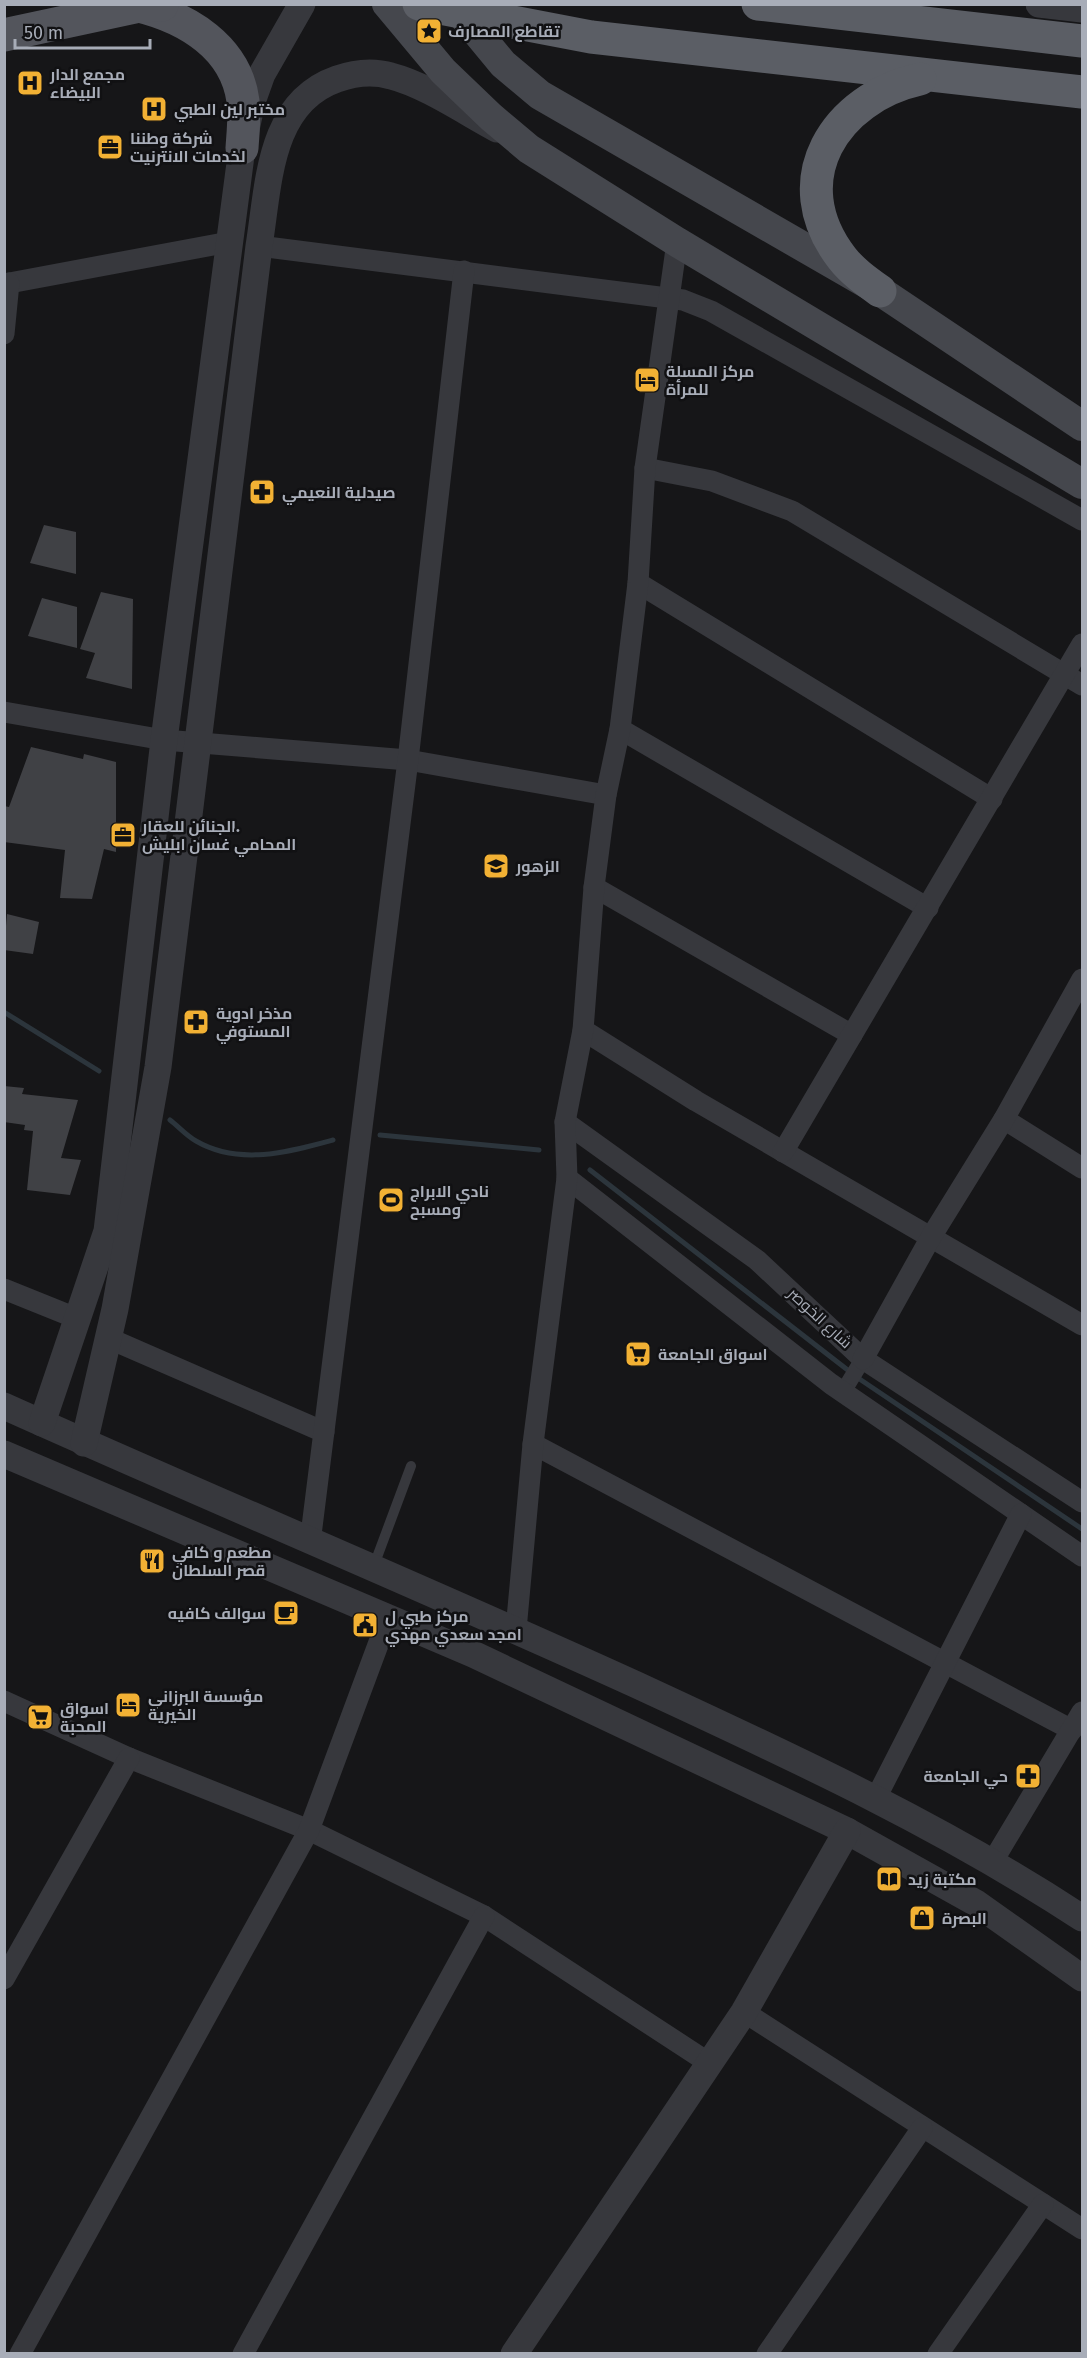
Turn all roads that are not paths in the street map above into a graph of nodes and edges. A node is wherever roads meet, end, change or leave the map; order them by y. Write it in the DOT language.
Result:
graph roads {
  1 [pos="302,4"];
  2 [pos="387,4"];
  3 [pos="418,4"];
  4 [pos="758,4"];
  5 [pos="151,5"];
  6 [pos="1049,5"];
  7 [pos="457,8"];
  8 [pos="1083,9"];
  9 [pos="911,14"];
  10 [pos="4,35"];
  11 [pos="1039,37"];
  12 [pos="1083,41"];
  13 [pos="944,76"];
  14 [pos="1033,87"];
  15 [pos="1083,92"];
  16 [pos="515,139"];
  17 [pos="242,148"];
  18 [pos="229,242"];
  19 [pos="677,242"];
  20 [pos="259,246"];
  21 [pos="464,271"];
  22 [pos="7,283"];
  23 [pos="879,291"];
  24 [pos="669,296"];
  25 [pos="4,334"];
  26 [pos="1083,426"];
  27 [pos="645,468"];
  28 [pos="1083,484"];
  29 [pos="1083,520"];
  30 [pos="638,583"];
  31 [pos="1083,644"];
  32 [pos="1074,680"];
  33 [pos="4,712"];
  34 [pos="620,729"];
  35 [pos="164,740"];
  36 [pos="198,743"];
  37 [pos="408,759"];
  38 [pos="606,795"];
  39 [pos="992,799"];
  40 [pos="594,887"];
  41 [pos="928,908"];
  42 [pos="1083,979"];
  43 [pos="1077,1002"];
  44 [pos="582,1030"];
  45 [pos="852,1035"];
  46 [pos="1004,1119"];
  47 [pos="565,1122"];
  48 [pos="783,1152"];
  49 [pos="1083,1168"];
  50 [pos="567,1178"];
  51 [pos="931,1237"];
  52 [pos="4,1289"];
  53 [pos="76,1318"];
  54 [pos="1083,1325"];
  55 [pos="108,1338"];
  56 [pos="863,1359"];
  57 [pos="843,1392"];
  58 [pos="4,1406"];
  59 [pos="42,1423"];
  60 [pos="324,1432"];
  61 [pos="84,1443"];
  62 [pos="533,1444"];
  63 [pos="4,1454"];
  64 [pos="411,1466"];
  65 [pos="1083,1502"];
  66 [pos="1021,1514"];
  67 [pos="310,1542"];
  68 [pos="1083,1556"];
  69 [pos="373,1569"];
  70 [pos="388,1618"];
  71 [pos="516,1629"];
  72 [pos="947,1663"];
  73 [pos="4,1701"];
  74 [pos="1077,1721"];
  75 [pos="129,1758"];
  76 [pos="876,1798"];
  77 [pos="309,1830"];
  78 [pos="847,1831"];
  79 [pos="993,1861"];
  80 [pos="484,1916"];
  81 [pos="1083,1917"];
  82 [pos="1083,1978"];
  83 [pos="4,1979"];
  84 [pos="744,2012"];
  85 [pos="709,2063"];
  86 [pos="922,2128"];
  87 [pos="1042,2204"];
  88 [pos="1083,2229"];
  89 [pos="20,2354"];
  90 [pos="243,2354"];
  91 [pos="514,2354"];
  92 [pos="766,2354"];
  93 [pos="938,2354"];
  1 -- 17 [label="street"];
  2 -- 16 [label="main road"];
  3 -- 7 [label="highway"];
  4 -- 9 [label="highway"];
  5 -- 10 [label="main road"];
  5 -- 17 [label="main road"];
  6 -- 8 [label="street"];
  7 -- 13 [label="highway"];
  7 -- 23 [label="main road"];
  9 -- 11 [label="highway"];
  11 -- 12 [label="highway"];
  11 -- 14 [label="highway"];
  13 -- 14 [label="highway"];
  13 -- 23 [label="highway"];
  14 -- 15 [label="highway"];
  16 -- 19 [label="main road"];
  16 -- 20 [label="street"];
  17 -- 18 [label="street"];
  18 -- 22 [label="street"];
  18 -- 35 [label="street"];
  19 -- 24 [label="street"];
  19 -- 28 [label="main road"];
  20 -- 21 [label="street"];
  20 -- 36 [label="street"];
  21 -- 24 [label="street"];
  21 -- 37 [label="street"];
  22 -- 25 [label="street"];
  23 -- 26 [label="main road"];
  24 -- 27 [label="street"];
  24 -- 29 [label="street"];
  27 -- 30 [label="street"];
  27 -- 32 [label="street"];
  30 -- 34 [label="street"];
  30 -- 39 [label="street"];
  31 -- 32 [label="street"];
  32 -- 39 [label="street"];
  33 -- 35 [label="street"];
  34 -- 38 [label="street"];
  34 -- 41 [label="street"];
  35 -- 36 [label="street"];
  35 -- 53 [label="street"];
  36 -- 37 [label="street"];
  36 -- 55 [label="street"];
  37 -- 38 [label="street"];
  37 -- 60 [label="street"];
  38 -- 40 [label="street"];
  39 -- 41 [label="street"];
  40 -- 44 [label="street"];
  40 -- 45 [label="street"];
  41 -- 45 [label="street"];
  42 -- 43 [label="street"];
  43 -- 46 [label="street"];
  44 -- 47 [label="street"];
  44 -- 48 [label="street"];
  45 -- 48 [label="street"];
  46 -- 49 [label="street"];
  46 -- 51 [label="street"];
  47 -- 50 [label="street"];
  47 -- 56 [label="street, شارع الخوصر"];
  48 -- 51 [label="street"];
  50 -- 57 [label="street"];
  50 -- 62 [label="street"];
  51 -- 54 [label="street"];
  51 -- 56 [label="street"];
  52 -- 53 [label="street"];
  53 -- 59 [label="street"];
  55 -- 60 [label="street"];
  55 -- 61 [label="street"];
  56 -- 57 [label="street"];
  56 -- 65 [label="street, شارع الخوصر"];
  57 -- 66 [label="street"];
  58 -- 59 [label="street"];
  59 -- 61 [label="street"];
  60 -- 67 [label="street"];
  61 -- 67 [label="street"];
  62 -- 71 [label="street"];
  62 -- 72 [label="street"];
  63 -- 70 [label="street"];
  64 -- 69 [label="lane"];
  66 -- 68 [label="street"];
  66 -- 72 [label="street"];
  67 -- 69 [label="street"];
  69 -- 71 [label="street"];
  70 -- 77 [label="street"];
  70 -- 78 [label="street"];
  71 -- 76 [label="street"];
  72 -- 74 [label="street"];
  72 -- 76 [label="street"];
  73 -- 75 [label="street"];
  74 -- 79 [label="street"];
  75 -- 77 [label="street"];
  75 -- 83 [label="street"];
  76 -- 79 [label="street"];
  77 -- 80 [label="street"];
  77 -- 89 [label="street"];
  78 -- 82 [label="street"];
  78 -- 84 [label="street"];
  79 -- 81 [label="street"];
  80 -- 85 [label="street"];
  80 -- 90 [label="street"];
  84 -- 85 [label="street"];
  84 -- 86 [label="street"];
  85 -- 91 [label="street"];
  86 -- 87 [label="street"];
  86 -- 92 [label="street"];
  87 -- 88 [label="street"];
  87 -- 93 [label="street"];
}
